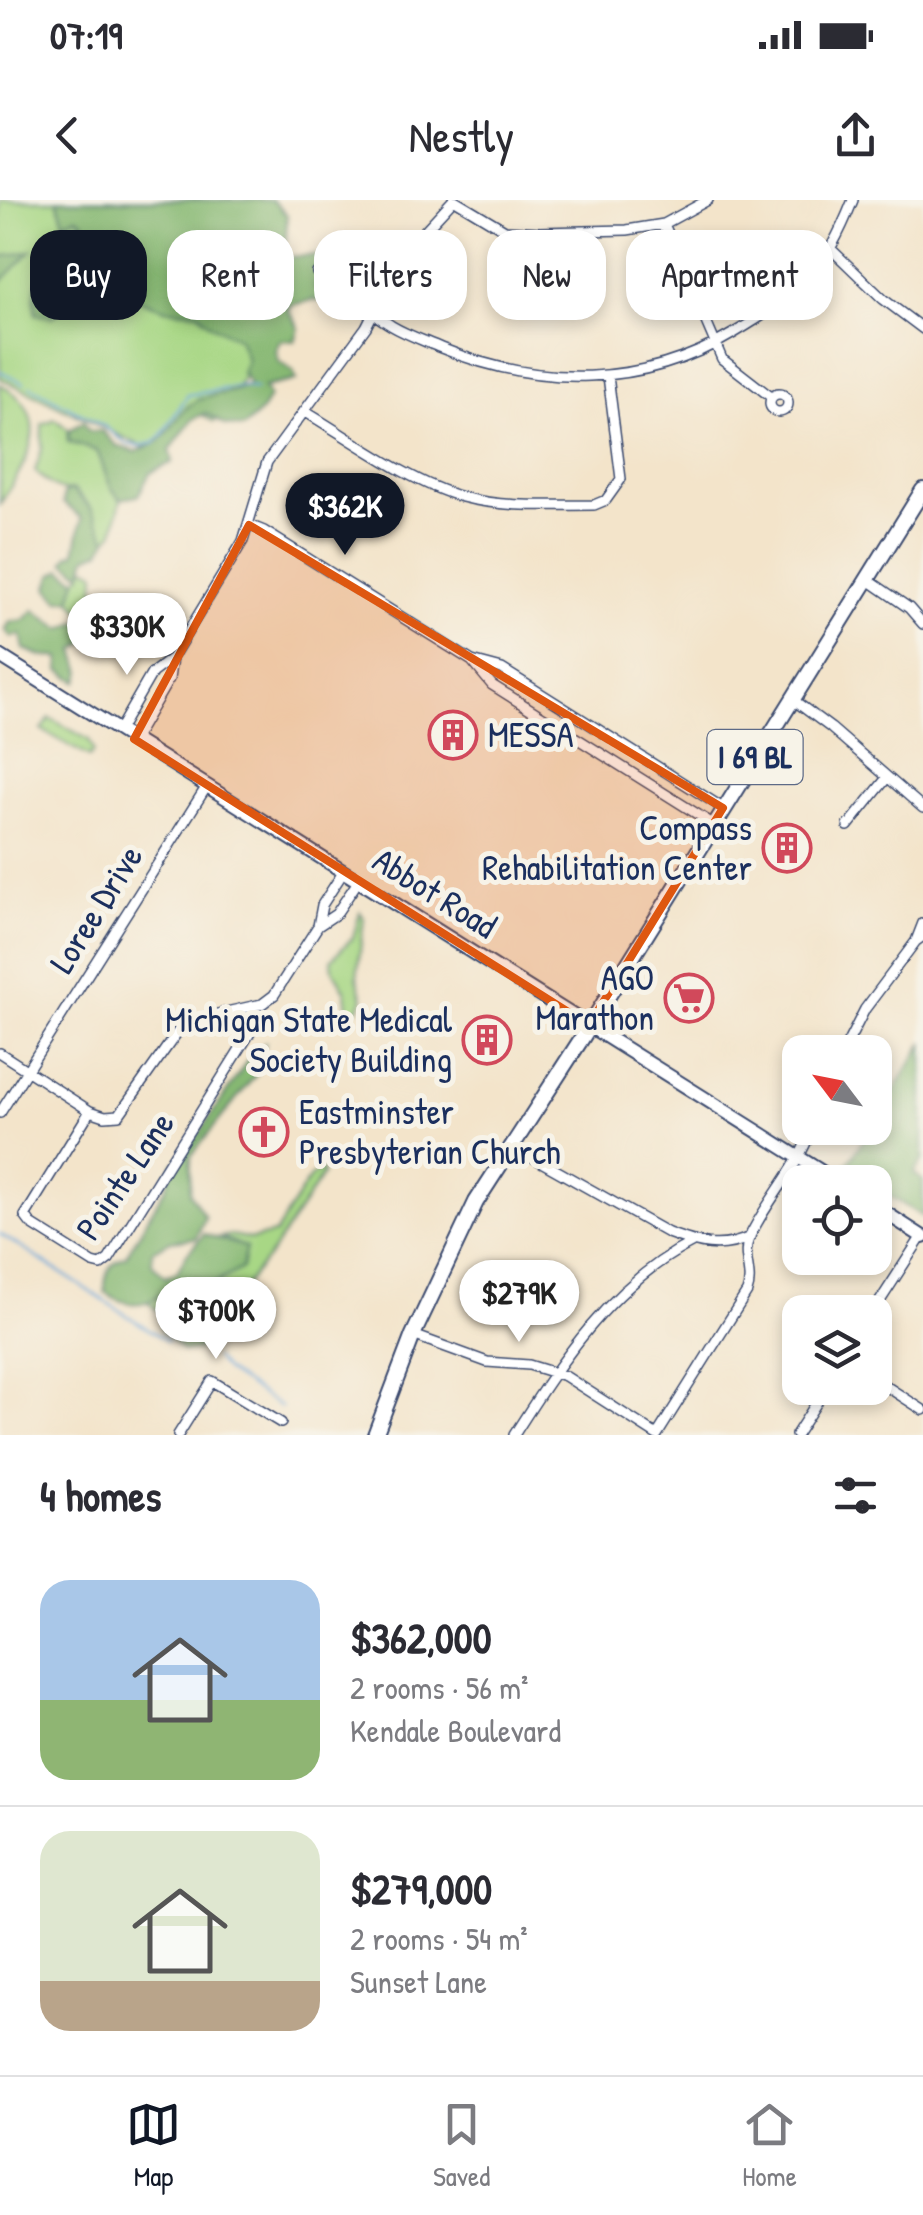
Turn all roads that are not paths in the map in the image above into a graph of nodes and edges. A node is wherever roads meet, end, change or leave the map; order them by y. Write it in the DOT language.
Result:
graph roads {
  1 [pos="454,200"];
  2 [pos="708,200"];
  3 [pos="853,200"];
  4 [pos="664,224"];
  5 [pos="426,230"];
  6 [pos="833,248"];
  7 [pos="833,251"];
  8 [pos="369,320"];
  9 [pos="387,320"];
  10 [pos="754,320"];
  11 [pos="923,329"];
  12 [pos="715,344"];
  13 [pos="608,376"];
  14 [pos="771,397"];
  15 [pos="304,412"];
  16 [pos="923,490"];
  17 [pos="249,525"];
  18 [pos="867,579"];
  19 [pos="923,624"];
  20 [pos="1,658"];
  21 [pos="172,658"];
  22 [pos="472,662"];
  23 [pos="792,700"];
  24 [pos="119,730"];
  25 [pos="134,739"];
  26 [pos="886,780"];
  27 [pos="207,786"];
  28 [pos="724,808"];
  29 [pos="923,808"];
  30 [pos="713,824"];
  31 [pos="848,826"];
  32 [pos="344,871"];
  33 [pos="359,880"];
  34 [pos="923,922"];
  35 [pos="318,926"];
  36 [pos="919,938"];
  37 [pos="256,1006"];
  38 [pos="589,1026"];
  39 [pos="852,1035"];
  40 [pos="0,1053"];
  41 [pos="27,1070"];
  42 [pos="90,1111"];
  43 [pos="0,1113"];
  44 [pos="511,1145"];
  45 [pos="805,1145"];
  46 [pos="800,1159"];
  47 [pos="810,1165"];
  48 [pos="892,1217"];
  49 [pos="668,1233"];
  50 [pos="922,1236"];
  51 [pos="750,1237"];
  52 [pos="693,1242"];
  53 [pos="726,1246"];
  54 [pos="669,1254"];
  55 [pos="745,1260"];
  56 [pos="884,1295"];
  57 [pos="413,1335"];
  58 [pos="554,1372"];
  59 [pos="892,1390"];
  60 [pos="815,1405"];
  61 [pos="923,1410"];
  62 [pos="281,1423"];
  63 [pos="178,1435"];
  64 [pos="375,1435"];
  65 [pos="514,1435"];
  66 [pos="657,1435"];
  67 [pos="796,1435"];
  1 -- 4 [label="street"];
  1 -- 5 [label="street"];
  2 -- 4 [label="street"];
  3 -- 6 [label="street"];
  4 -- 12 [label="street"];
  7 -- 11 [label="street"];
  8 -- 15 [label="street"];
  9 -- 13 [label="street"];
  10 -- 12 [label="street"];
  12 -- 13 [label="street"];
  12 -- 14 [label="street"];
  13 -- 15 [label="street"];
  15 -- 17 [label="street"];
  16 -- 18 [label="main road, I 69 BL"];
  17 -- 21 [label="street"];
  17 -- 22 [label="street"];
  18 -- 19 [label="street"];
  18 -- 23 [label="main road, I 69 BL"];
  20 -- 24 [label="main road, Abbot Road"];
  21 -- 24 [label="street"];
  21 -- 25 [label="street"];
  22 -- 28 [label="street"];
  22 -- 30 [label="street"];
  23 -- 26 [label="street"];
  23 -- 28 [label="main road, I 69 BL"];
  24 -- 25 [label="main road, Abbot Road"];
  25 -- 27 [label="main road, Abbot Road"];
  26 -- 29 [label="street"];
  26 -- 31 [label="street"];
  27 -- 32 [label="main road, Abbot Road"];
  27 -- 41 [label="street, Loree Drive"];
  28 -- 30 [label="main road, I 69 BL"];
  30 -- 38 [label="main road, I 69 BL"];
  32 -- 33 [label="main road, Abbot Road"];
  32 -- 35 [label="street"];
  33 -- 35 [label="street"];
  33 -- 38 [label="main road, Abbot Road"];
  34 -- 36 [label="street"];
  35 -- 37 [label="street, Pointe Lane"];
  36 -- 39 [label="street"];
  37 -- 42 [label="street, Pointe Lane"];
  37 -- 42 [label="street, Pointe Lane"];
  38 -- 44 [label="main road, I 69 BL"];
  38 -- 46 [label="main road, Abbot Road"];
  40 -- 41 [label="street"];
  41 -- 42 [label="street"];
  41 -- 43 [label="street, Loree Drive"];
  44 -- 49 [label="street"];
  44 -- 57 [label="main road, I 69 BL"];
  45 -- 46 [label="street"];
  46 -- 47 [label="main road, Abbot Road"];
  46 -- 51 [label="street"];
  48 -- 50 [label="main road"];
  49 -- 52 [label="street"];
  49 -- 54 [label="street"];
  50 -- 56 [label="street"];
  51 -- 53 [label="street"];
  51 -- 55 [label="street"];
  52 -- 53 [label="street"];
  52 -- 54 [label="street"];
  53 -- 55 [label="street"];
  54 -- 58 [label="street"];
  55 -- 66 [label="street"];
  57 -- 58 [label="street"];
  57 -- 64 [label="main road, I 69 BL"];
  58 -- 65 [label="street"];
  58 -- 66 [label="street"];
  59 -- 61 [label="street"];
  60 -- 67 [label="street"];
  62 -- 63 [label="street"];
}
